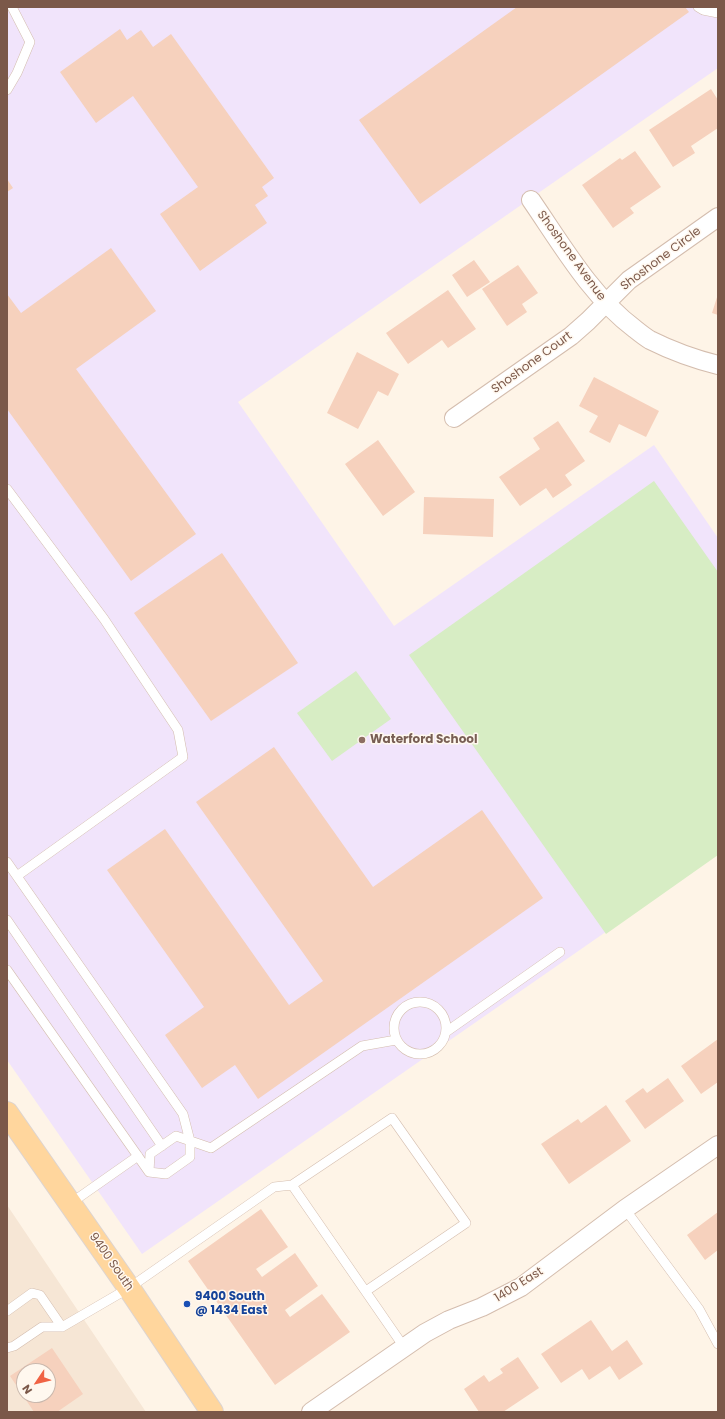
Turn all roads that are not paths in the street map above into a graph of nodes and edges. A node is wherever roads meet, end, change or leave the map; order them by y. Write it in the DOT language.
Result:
graph roads {
  1 [pos="12,7"];
  2 [pos="698,7"];
  3 [pos="718,13"];
  4 [pos="7,90"];
  5 [pos="531,200"];
  6 [pos="718,217"];
  7 [pos="606,304"];
  8 [pos="718,365"];
  9 [pos="454,418"];
  10 [pos="7,489"];
  11 [pos="7,862"];
  12 [pos="17,876"];
  13 [pos="7,920"];
  14 [pos="560,952"];
  15 [pos="7,970"];
  16 [pos="446,1032"];
  17 [pos="396,1040"];
  18 [pos="7,1113"];
  19 [pos="190,1141"];
  20 [pos="718,1145"];
  21 [pos="162,1146"];
  22 [pos="138,1156"];
  23 [pos="149,1172"];
  24 [pos="292,1185"];
  25 [pos="70,1203"];
  26 [pos="625,1210"];
  27 [pos="129,1288"];
  28 [pos="366,1291"];
  29 [pos="7,1312"];
  30 [pos="62,1327"];
  31 [pos="718,1344"];
  32 [pos="404,1347"];
  33 [pos="7,1348"];
  34 [pos="212,1412"];
  35 [pos="311,1412"];
  1 -- 4 [label="lane"];
  2 -- 3 [label="lane"];
  5 -- 7 [label="street, Shoshone Avenue"];
  6 -- 7 [label="street, Shoshone Circle"];
  7 -- 8 [label="street, Shoshone Avenue"];
  7 -- 9 [label="street, Shoshone Court"];
  10 -- 12 [label="lane"];
  11 -- 12 [label="lane"];
  12 -- 19 [label="lane"];
  13 -- 21 [label="lane"];
  14 -- 16 [label="lane"];
  15 -- 22 [label="lane"];
  16 -- 17 [label="lane"];
  16 -- 17 [label="lane"];
  17 -- 19 [label="lane"];
  18 -- 25 [label="main road, 9400 South"];
  19 -- 21 [label="lane"];
  19 -- 23 [label="lane"];
  20 -- 26 [label="street, 1400 East"];
  21 -- 23 [label="lane"];
  22 -- 23 [label="lane"];
  22 -- 25 [label="lane"];
  24 -- 27 [label="lane"];
  24 -- 28 [label="lane"];
  24 -- 28 [label="lane"];
  25 -- 27 [label="main road, 9400 South"];
  26 -- 31 [label="lane"];
  26 -- 32 [label="street, 1400 East"];
  27 -- 30 [label="lane"];
  27 -- 34 [label="main road, 9400 South"];
  28 -- 32 [label="lane"];
  29 -- 30 [label="lane"];
  30 -- 33 [label="lane"];
  32 -- 35 [label="street, 1400 East"];
}
